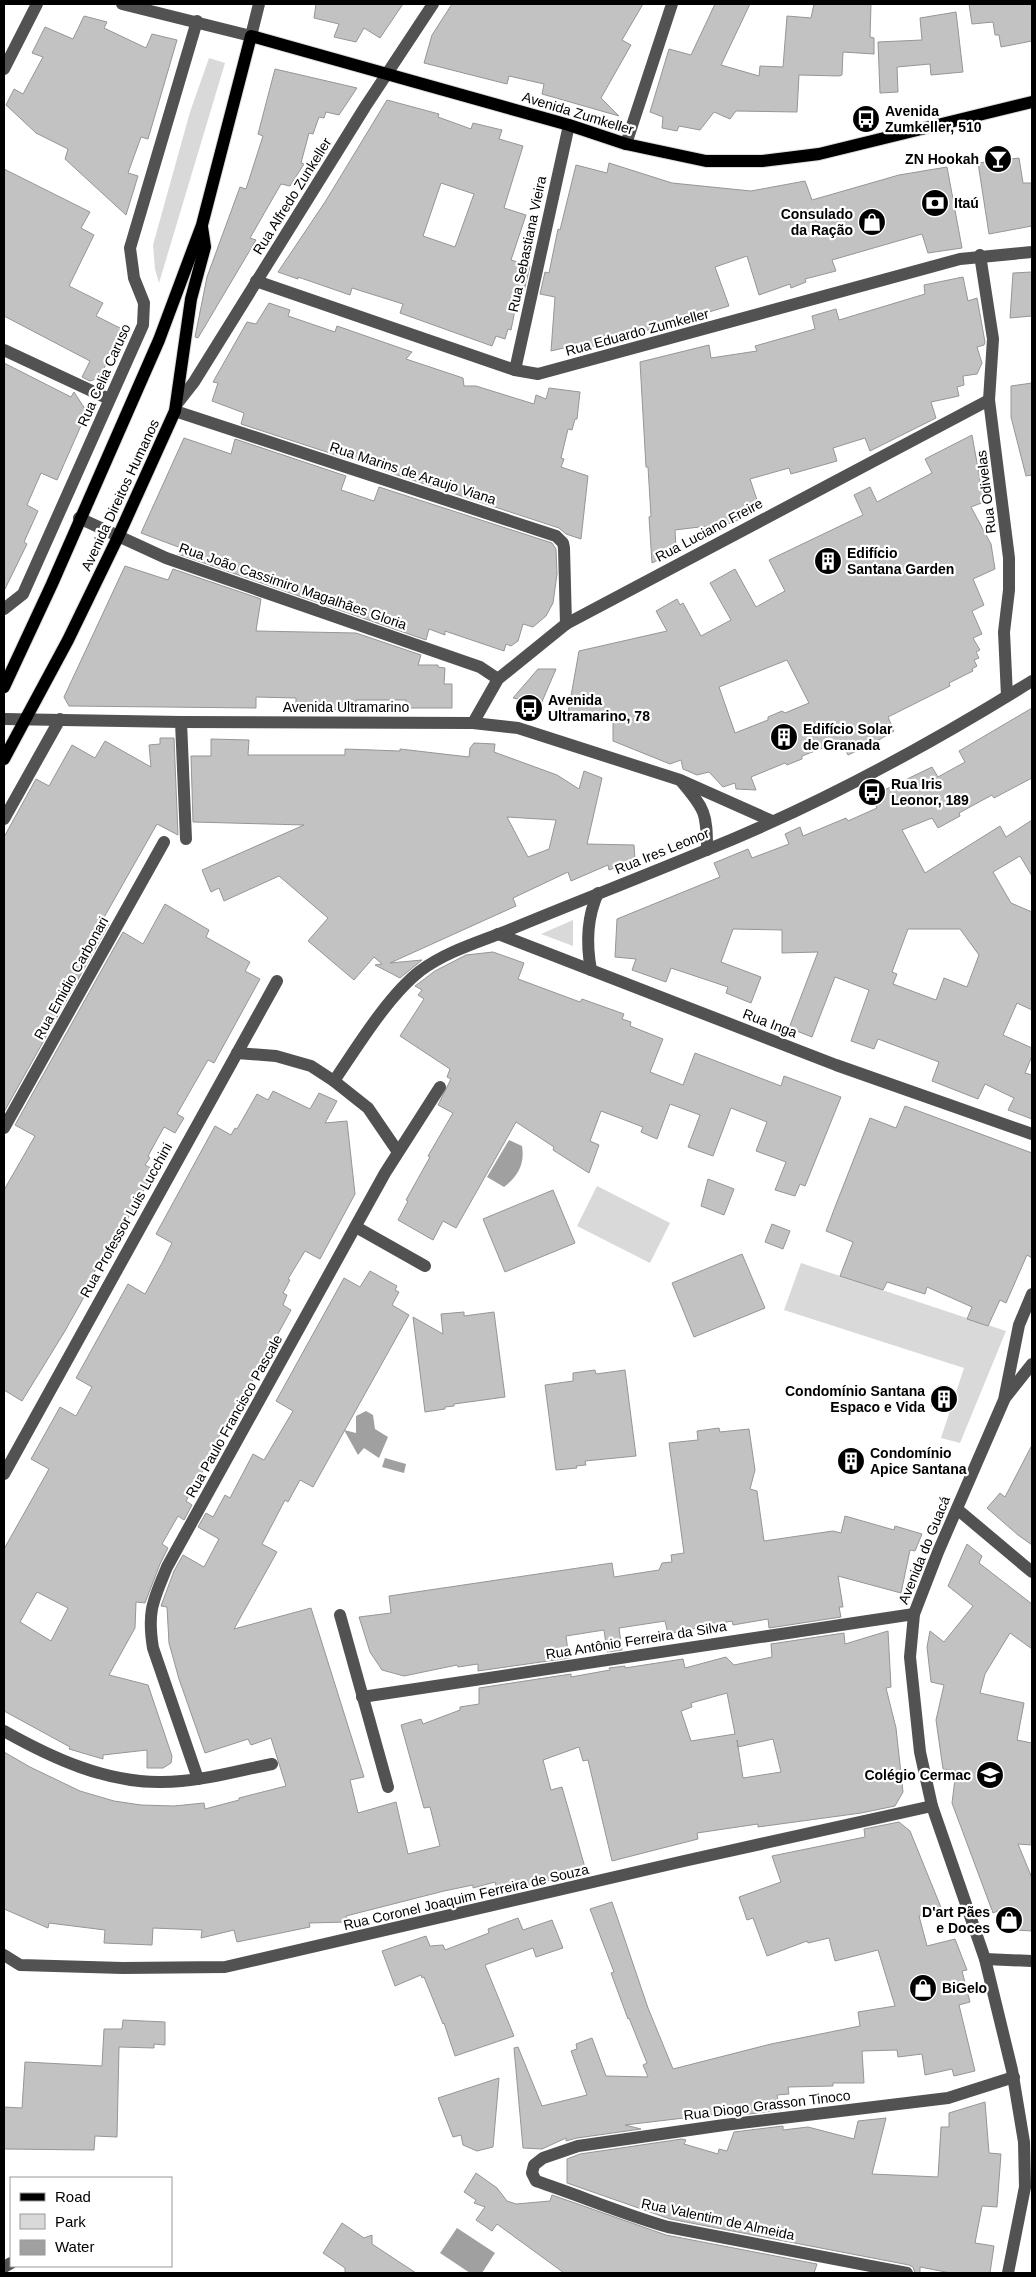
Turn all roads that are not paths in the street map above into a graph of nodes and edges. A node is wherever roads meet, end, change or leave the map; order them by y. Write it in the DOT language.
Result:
graph roads {
  1 [pos="37,4"];
  2 [pos="122,4"];
  3 [pos="259,4"];
  4 [pos="433,4"];
  5 [pos="672,4"];
  6 [pos="196,21"];
  7 [pos="251,36"];
  8 [pos="4,69"];
  9 [pos="388,74"];
  10 [pos="1032,102"];
  11 [pos="568,124"];
  12 [pos="626,144"];
  13 [pos="202,225"];
  14 [pos="1032,252"];
  15 [pos="980,256"];
  16 [pos="256,281"];
  17 [pos="4,350"];
  18 [pos="515,370"];
  19 [pos="109,399"];
  20 [pos="990,400"];
  21 [pos="176,408"];
  22 [pos="79,518"];
  23 [pos="118,537"];
  24 [pos="4,609"];
  25 [pos="566,624"];
  26 [pos="498,678"];
  27 [pos="1032,681"];
  28 [pos="4,686"];
  29 [pos="1007,696"];
  30 [pos="4,718"];
  31 [pos="27,718"];
  32 [pos="60,719"];
  33 [pos="181,722"];
  34 [pos="472,723"];
  35 [pos="4,759"];
  36 [pos="680,780"];
  37 [pos="4,819"];
  38 [pos="772,821"];
  39 [pos="186,839"];
  40 [pos="164,842"];
  41 [pos="707,850"];
  42 [pos="598,893"];
  43 [pos="498,934"];
  44 [pos="591,970"];
  45 [pos="277,981"];
  46 [pos="237,1053"];
  47 [pos="334,1081"];
  48 [pos="440,1087"];
  49 [pos="4,1128"];
  50 [pos="1032,1134"];
  51 [pos="398,1152"];
  52 [pos="356,1227"];
  53 [pos="425,1266"];
  54 [pos="1032,1294"];
  55 [pos="1032,1364"];
  56 [pos="1004,1400"];
  57 [pos="4,1474"];
  58 [pos="957,1509"];
  59 [pos="1032,1572"];
  60 [pos="914,1614"];
  61 [pos="340,1615"];
  62 [pos="362,1697"];
  63 [pos="4,1731"];
  64 [pos="272,1764"];
  65 [pos="198,1779"];
  66 [pos="388,1787"];
  67 [pos="932,1806"];
  68 [pos="4,1956"];
  69 [pos="985,1959"];
  70 [pos="1032,1961"];
  71 [pos="20,1965"];
  72 [pos="4,1966"];
  73 [pos="1014,2077"];
  74 [pos="532,2172"];
  75 [pos="1028,2187"];
  76 [pos="907,2273"];
  77 [pos="1008,2273"];
  1 -- 8 [label="street"];
  2 -- 6 [label="street, Avenida Zumkeller"];
  3 -- 7 [label="street, Avenida Direitos Humanos"];
  4 -- 9 [label="street, Rua Alfredo Zunkeller"];
  5 -- 12 [label="street"];
  6 -- 7 [label="street, Avenida Zumkeller"];
  6 -- 19 [label="street, Rua Celia Caruso"];
  7 -- 9 [label="main road, Avenida Zumkeller"];
  7 -- 13 [label="main road, Avenida Direitos Humanos"];
  9 -- 11 [label="main road, Avenida Zumkeller"];
  9 -- 16 [label="street, Rua Alfredo Zunkeller"];
  10 -- 12 [label="main road, Avenida Zumkeller"];
  11 -- 12 [label="main road, Avenida Zumkeller"];
  11 -- 18 [label="street, Rua Sebastiana Vieira"];
  13 -- 21 [label="main road, Avenida Direitos Humanos"];
  13 -- 22 [label="main road, Avenida Direitos Humanos"];
  14 -- 15 [label="street, Rua Eduardo Zumkeller"];
  15 -- 18 [label="street, Rua Eduardo Zumkeller"];
  15 -- 20 [label="street, Rua Odivelas"];
  16 -- 18 [label="street, Rua Eduardo Zumkeller"];
  16 -- 21 [label="street, Rua Alfredo Zunkeller"];
  17 -- 19 [label="street"];
  19 -- 24 [label="street, Rua Celia Caruso"];
  20 -- 25 [label="street, Rua Luciano Freire"];
  20 -- 29 [label="street, Rua Odivelas"];
  21 -- 23 [label="main road, Avenida Direitos Humanos"];
  21 -- 25 [label="street, Rua Marins de Araujo Viana"];
  22 -- 23 [label="street, Rua João Cassimiro Magalhães Gloria"];
  22 -- 28 [label="main road, Avenida Direitos Humanos"];
  23 -- 26 [label="street, Rua João Cassimiro Magalhães Gloria"];
  23 -- 31 [label="main road, Avenida Direitos Humanos"];
  25 -- 26 [label="street, Rua Luciano Freire"];
  26 -- 34 [label="street, Rua Luciano Freire"];
  27 -- 29 [label="street, Rua Ires Leonor"];
  29 -- 38 [label="street, Rua Ires Leonor"];
  30 -- 31 [label="street, Avenida Ultramarino"];
  31 -- 32 [label="street, Avenida Ultramarino"];
  31 -- 35 [label="main road, Avenida Direitos Humanos"];
  32 -- 33 [label="street, Avenida Ultramarino"];
  32 -- 37 [label="street"];
  33 -- 34 [label="street, Avenida Ultramarino"];
  33 -- 39 [label="street"];
  34 -- 36 [label="street, Avenida Ultramarino"];
  36 -- 38 [label="street, Avenida Ultramarino"];
  36 -- 41 [label="street"];
  38 -- 41 [label="street, Rua Ires Leonor"];
  40 -- 49 [label="street, Rua Emidio Carbonari"];
  41 -- 42 [label="street, Rua Ires Leonor"];
  42 -- 43 [label="street, Rua Ires Leonor"];
  42 -- 44 [label="street"];
  43 -- 44 [label="street, Rua Inga"];
  43 -- 47 [label="street, Rua Ires Leonor"];
  44 -- 50 [label="street, Rua Inga"];
  45 -- 46 [label="street, Rua Professor Luis Lucchini"];
  46 -- 47 [label="street"];
  46 -- 57 [label="street, Rua Professor Luis Lucchini"];
  47 -- 51 [label="street"];
  48 -- 51 [label="street, Rua Paulo Francisco Pascale"];
  51 -- 52 [label="street, Rua Paulo Francisco Pascale"];
  52 -- 53 [label="street"];
  52 -- 65 [label="street, Rua Paulo Francisco Pascale"];
  54 -- 56 [label="street, Avenida do Guacá"];
  55 -- 56 [label="street, Avenida do Guacá"];
  56 -- 58 [label="street, Avenida do Guacá"];
  58 -- 59 [label="street"];
  58 -- 60 [label="street, Avenida do Guacá"];
  60 -- 62 [label="street, Rua Antônio Ferreira da Silva"];
  60 -- 67 [label="street, Avenida do Guacá"];
  61 -- 62 [label="street"];
  62 -- 66 [label="street"];
  63 -- 65 [label="street"];
  64 -- 65 [label="street"];
  67 -- 69 [label="street, Avenida do Guacá"];
  67 -- 71 [label="street, Rua Coronel Joaquim Ferreira de Souza"];
  68 -- 71 [label="street, Rua Coronel Joaquim Ferreira de Souza"];
  69 -- 70 [label="street"];
  69 -- 73 [label="street, Avenida do Guacá"];
  71 -- 72 [label="street"];
  73 -- 74 [label="street, Rua Diogo Grasson Tinoco"];
  73 -- 75 [label="street, Avenida do Guacá"];
  74 -- 76 [label="street, Rua Valentim de Almeida"];
  75 -- 77 [label="street, Avenida do Guacá"];
}
